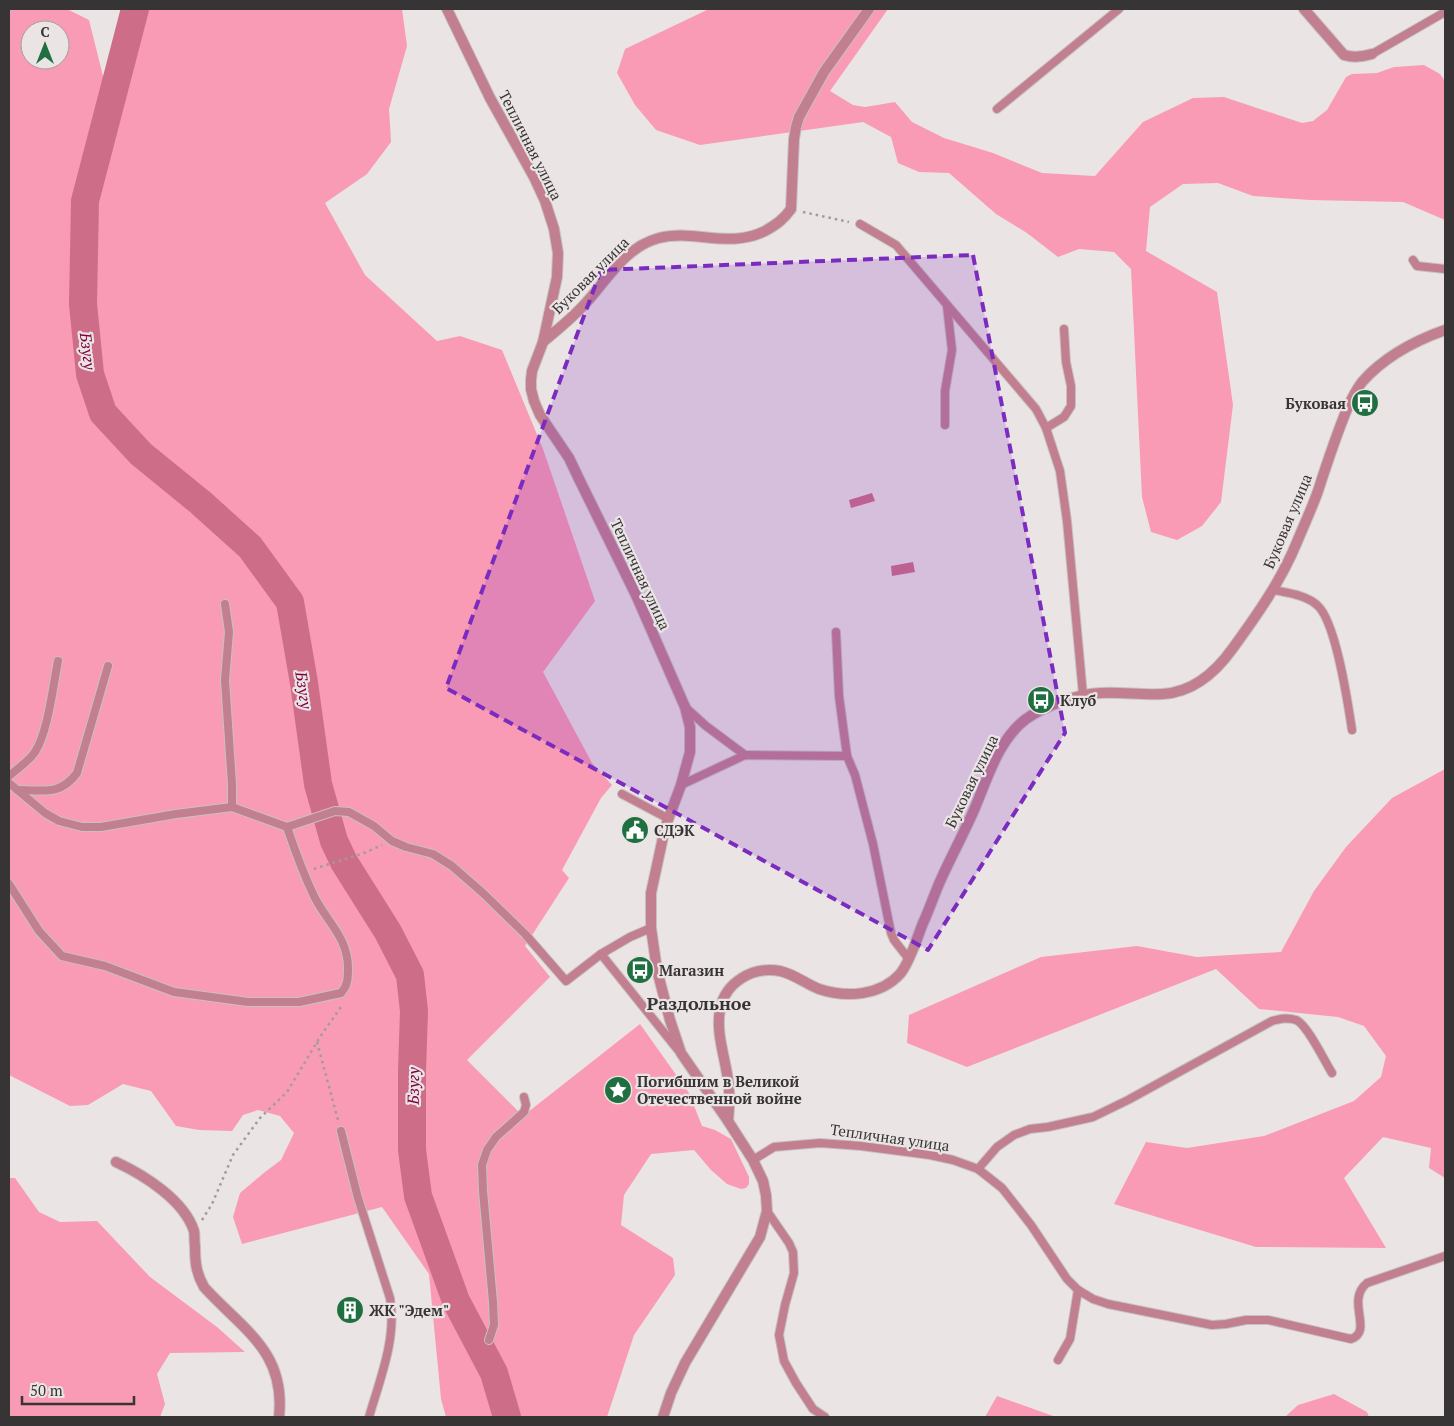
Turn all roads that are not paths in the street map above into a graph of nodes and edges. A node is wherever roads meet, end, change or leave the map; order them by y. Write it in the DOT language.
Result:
graph roads {
  1 [pos="447,9"];
  2 [pos="869,9"];
  3 [pos="1119,9"];
  4 [pos="1304,9"];
  5 [pos="1445,12"];
  6 [pos="1372,54"];
  7 [pos="997,109"];
  8 [pos="860,224"];
  9 [pos="1413,260"];
  10 [pos="1445,269"];
  11 [pos="947,306"];
  12 [pos="1064,329"];
  13 [pos="1445,330"];
  14 [pos="543,342"];
  15 [pos="946,426"];
  16 [pos="1046,428"];
  17 [pos="1274,590"];
  18 [pos="226,604"];
  19 [pos="836,632"];
  20 [pos="58,661"];
  21 [pos="108,666"];
  22 [pos="1083,695"];
  23 [pos="685,707"];
  24 [pos="1352,730"];
  25 [pos="745,755"];
  26 [pos="847,756"];
  27 [pos="9,776"];
  28 [pos="9,783"];
  29 [pos="681,785"];
  30 [pos="18,790"];
  31 [pos="622,794"];
  32 [pos="232,807"];
  33 [pos="669,819"];
  34 [pos="288,827"];
  35 [pos="9,884"];
  36 [pos="651,928"];
  37 [pos="601,954"];
  38 [pos="908,958"];
  39 [pos="681,1053"];
  40 [pos="1332,1073"];
  41 [pos="524,1097"];
  42 [pos="728,1121"];
  43 [pos="341,1132"];
  44 [pos="753,1160"];
  45 [pos="116,1162"];
  46 [pos="978,1169"];
  47 [pos="766,1211"];
  48 [pos="1445,1256"];
  49 [pos="1078,1290"];
  50 [pos="489,1340"];
  51 [pos="1058,1360"];
  52 [pos="279,1417"];
  53 [pos="369,1417"];
  54 [pos="662,1417"];
  55 [pos="825,1417"];
  1 -- 14 [label="street, Тепличная улица"];
  2 -- 14 [label="street, Буковая улица"];
  3 -- 7 [label="lane"];
  4 -- 6 [label="street"];
  5 -- 6 [label="lane"];
  8 -- 11 [label="lane"];
  9 -- 10 [label="lane"];
  11 -- 15 [label="lane"];
  11 -- 16 [label="lane"];
  12 -- 16 [label="lane"];
  13 -- 17 [label="street, Буковая улица"];
  14 -- 23 [label="street, Тепличная улица"];
  16 -- 22 [label="lane"];
  17 -- 22 [label="street, Буковая улица"];
  17 -- 24 [label="lane"];
  18 -- 32 [label="lane"];
  19 -- 26 [label="lane"];
  20 -- 27 [label="lane"];
  21 -- 30 [label="lane"];
  22 -- 38 [label="street, Буковая улица"];
  23 -- 25 [label="lane"];
  23 -- 29 [label="street, Тепличная улица"];
  25 -- 26 [label="lane"];
  25 -- 29 [label="lane"];
  26 -- 38 [label="lane"];
  28 -- 30 [label="lane"];
  29 -- 33 [label="street, Тепличная улица"];
  30 -- 32 [label="lane"];
  31 -- 33 [label="lane"];
  32 -- 34 [label="lane"];
  33 -- 36 [label="street, Тепличная улица"];
  34 -- 35 [label="lane"];
  34 -- 37 [label="lane"];
  36 -- 37 [label="lane"];
  36 -- 39 [label="street, Тепличная улица"];
  37 -- 39 [label="lane"];
  38 -- 42 [label="street, Буковая улица"];
  39 -- 42 [label="street, Тепличная улица"];
  40 -- 46 [label="lane"];
  41 -- 50 [label="lane"];
  42 -- 44 [label="street, Тепличная улица"];
  43 -- 53 [label="lane"];
  44 -- 46 [label="lane, Тепличная улица"];
  44 -- 47 [label="street, Тепличная улица"];
  45 -- 52 [label="street"];
  46 -- 49 [label="lane, Тепличная улица"];
  47 -- 54 [label="street, Тепличная улица"];
  47 -- 55 [label="lane"];
  48 -- 49 [label="lane, Тепличная улица"];
  49 -- 51 [label="lane"];
}
